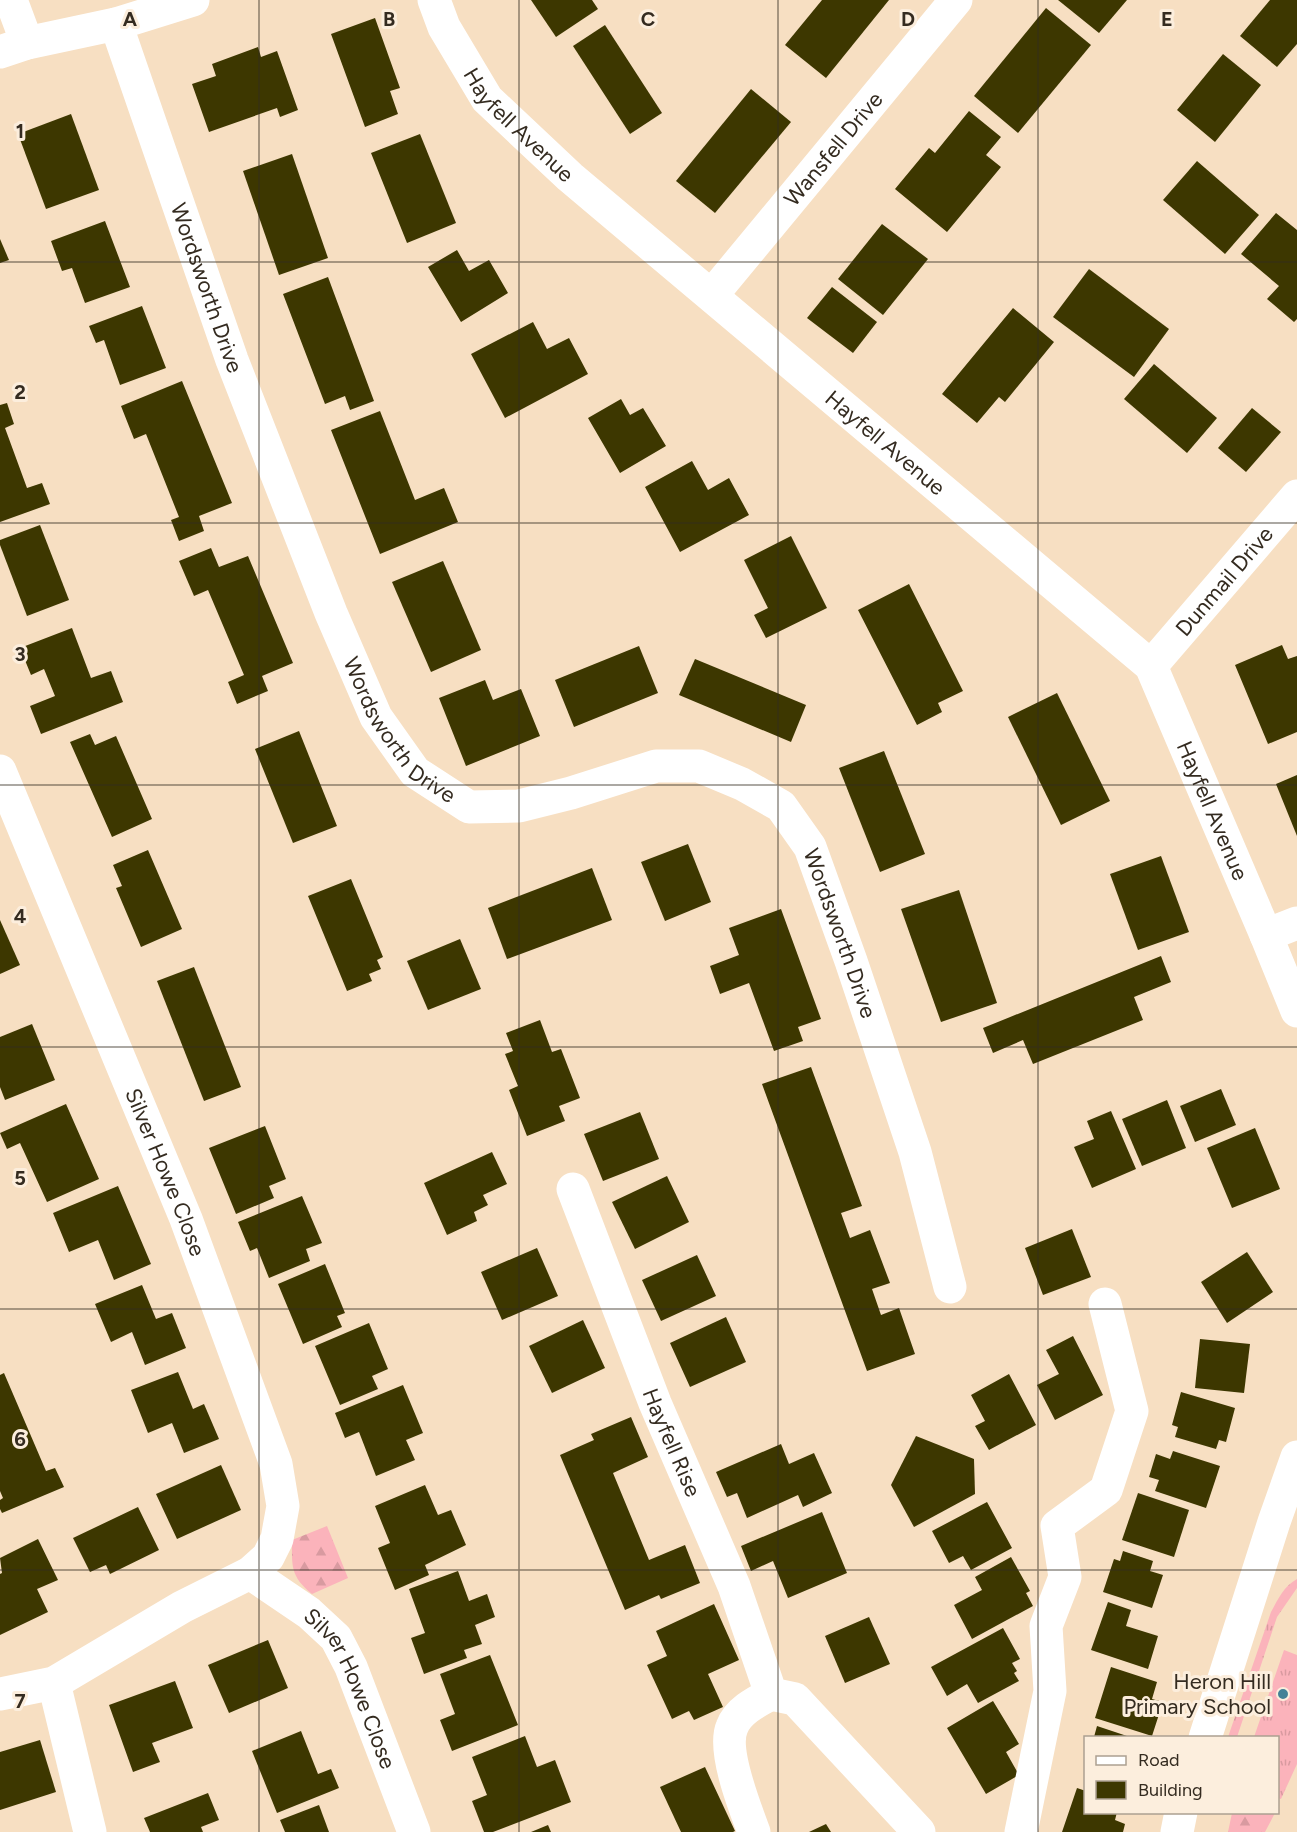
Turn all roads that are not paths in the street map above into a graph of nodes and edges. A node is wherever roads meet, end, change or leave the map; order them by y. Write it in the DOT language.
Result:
graph roads {
  1 [pos="11,0"];
  2 [pos="193,0"];
  3 [pos="434,0"];
  4 [pos="956,0"];
  5 [pos="116,24"];
  6 [pos="14,47"];
  7 [pos="712,296"];
  8 [pos="1297,496"];
  9 [pos="1151,666"];
  10 [pos="0,771"];
  11 [pos="1297,923"];
  12 [pos="1266,935"];
  13 [pos="1297,1011"];
  14 [pos="573,1189"];
  15 [pos="951,1287"];
  16 [pos="1105,1304"];
  17 [pos="1297,1457"];
  18 [pos="250,1573"];
  19 [pos="54,1683"];
  20 [pos="0,1694"];
  21 [pos="771,1694"];
  22 [pos="1205,1736"];
  23 [pos="1181,1814"];
  24 [pos="90,1832"];
  25 [pos="414,1832"];
  26 [pos="754,1832"];
  27 [pos="919,1832"];
  28 [pos="1021,1832"];
  29 [pos="1177,1832"];
  1 -- 6 [label="street"];
  2 -- 5 [label="street"];
  3 -- 7 [label="street, Hayfell Avenue"];
  4 -- 7 [label="street, Wansfell Drive"];
  5 -- 6 [label="street"];
  5 -- 15 [label="street, Wordsworth Drive"];
  7 -- 9 [label="street, Hayfell Avenue"];
  8 -- 9 [label="street, Dunmail Drive"];
  9 -- 12 [label="street, Hayfell Avenue"];
  10 -- 18 [label="street, Silver Howe Close"];
  11 -- 12 [label="street"];
  12 -- 13 [label="street, Hayfell Avenue"];
  14 -- 21 [label="street, Hayfell Rise"];
  16 -- 28 [label="street"];
  17 -- 22 [label="street"];
  18 -- 19 [label="street, Silver Howe Close"];
  18 -- 25 [label="street, Silver Howe Close"];
  19 -- 20 [label="street, Silver Howe Close"];
  19 -- 24 [label="street"];
  21 -- 26 [label="street"];
  21 -- 27 [label="street"];
  23 -- 29 [label="street"];
}
